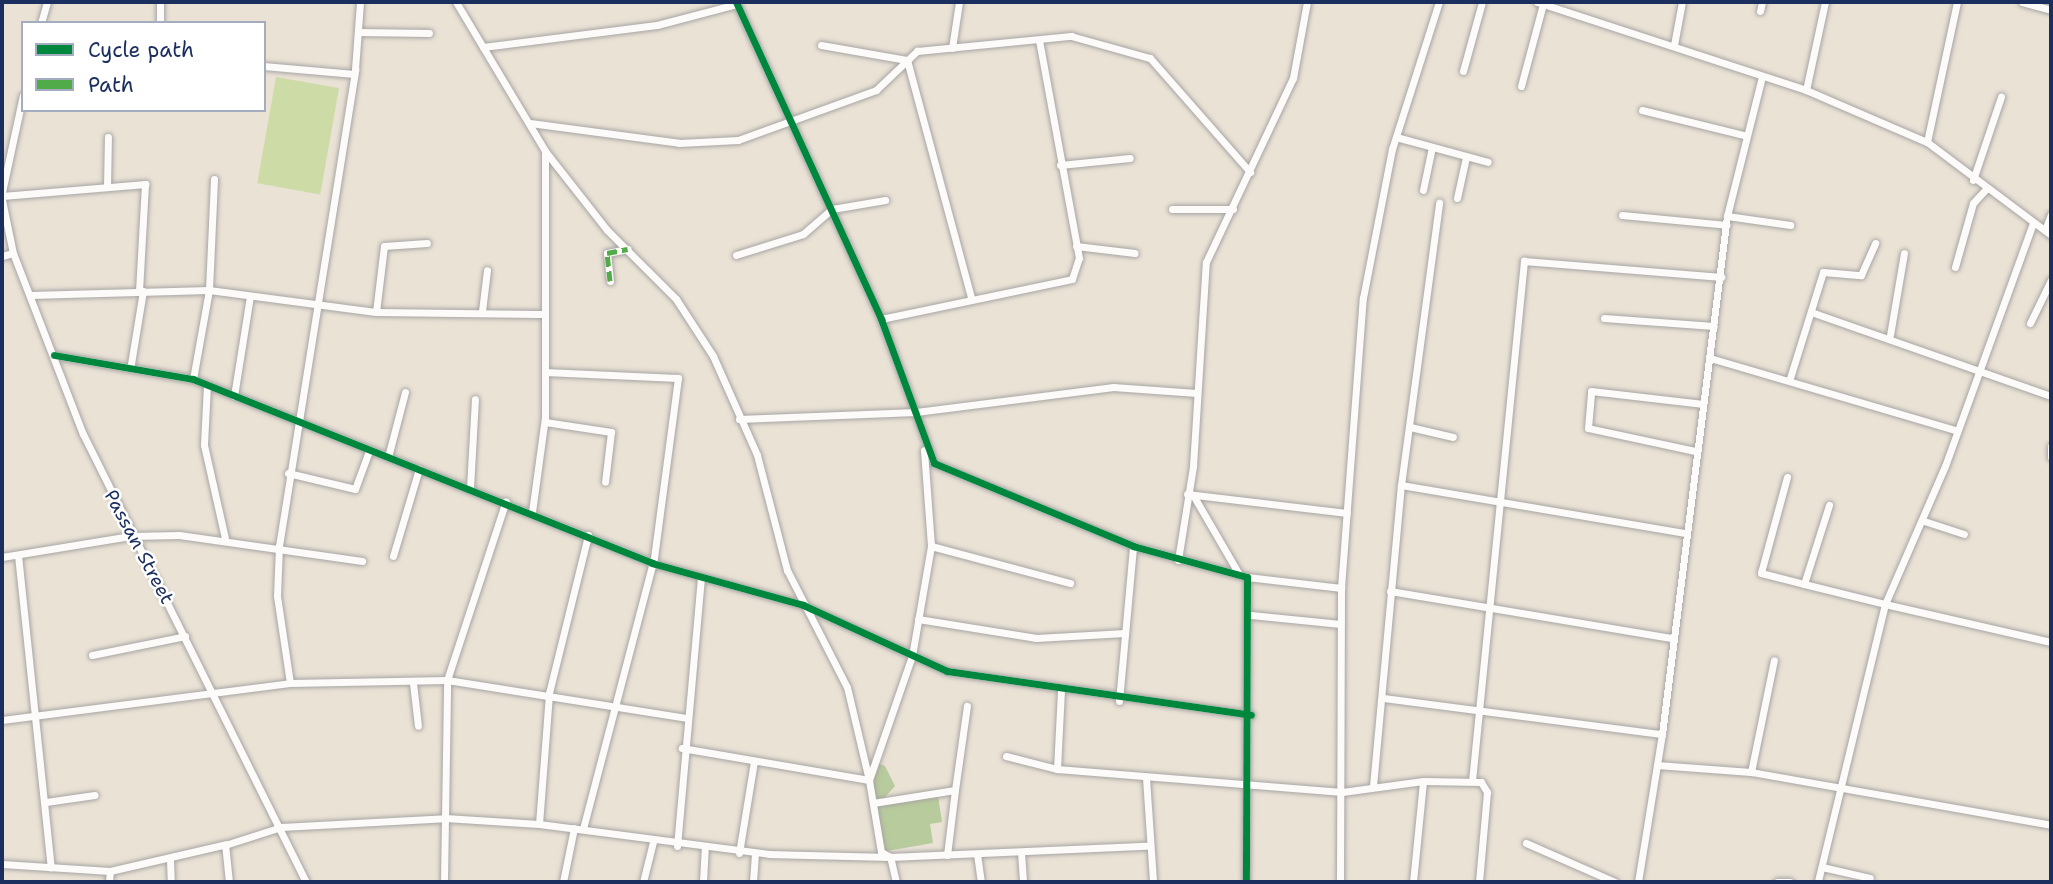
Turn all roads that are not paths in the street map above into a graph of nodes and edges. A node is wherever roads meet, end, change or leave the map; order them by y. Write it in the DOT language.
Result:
graph roads {
  1 [pos="47,2"];
  2 [pos="160,2"];
  3 [pos="360,2"];
  4 [pos="456,2"];
  5 [pos="960,2"];
  6 [pos="1307,2"];
  7 [pos="1439,2"];
  8 [pos="1482,2"];
  9 [pos="1682,2"];
  10 [pos="1762,2"];
  11 [pos="1825,2"];
  12 [pos="1957,2"];
  13 [pos="2022,2"];
  14 [pos="736,3"];
  15 [pos="1540,3"];
  16 [pos="2051,10"];
  17 [pos="1760,11"];
  18 [pos="42,21"];
  19 [pos="160,21"];
  20 [pos="358,32"];
  21 [pos="429,33"];
  22 [pos="1039,41"];
  23 [pos="1674,44"];
  24 [pos="821,45"];
  25 [pos="483,47"];
  26 [pos="952,48"];
  27 [pos="907,60"];
  28 [pos="266,66"];
  29 [pos="1463,71"];
  30 [pos="354,74"];
  31 [pos="1762,76"];
  32 [pos="1521,86"];
  33 [pos="1806,90"];
  34 [pos="2001,97"];
  35 [pos="21,104"];
  36 [pos="1642,110"];
  37 [pos="791,119"];
  38 [pos="530,123"];
  39 [pos="1744,135"];
  40 [pos="108,137"];
  41 [pos="1396,137"];
  42 [pos="1927,142"];
  43 [pos="1432,148"];
  44 [pos="545,151"];
  45 [pos="1466,157"];
  46 [pos="1130,158"];
  47 [pos="1488,162"];
  48 [pos="1060,164"];
  49 [pos="1250,172"];
  50 [pos="4,176"];
  51 [pos="214,178"];
  52 [pos="1973,180"];
  53 [pos="107,187"];
  54 [pos="1986,189"];
  55 [pos="1423,190"];
  56 [pos="2,196"];
  57 [pos="1457,198"];
  58 [pos="885,200"];
  59 [pos="1439,203"];
  60 [pos="832,209"];
  61 [pos="1172,209"];
  62 [pos="1233,209"];
  63 [pos="2051,214"];
  64 [pos="1622,215"];
  65 [pos="1727,216"];
  66 [pos="2033,223"];
  67 [pos="1727,225"];
  68 [pos="1790,225"];
  69 [pos="2048,233"];
  70 [pos="427,243"];
  71 [pos="1875,243"];
  72 [pos="1076,246"];
  73 [pos="628,249"];
  74 [pos="13,253"];
  75 [pos="1135,253"];
  76 [pos="1904,253"];
  77 [pos="736,255"];
  78 [pos="2,256"];
  79 [pos="1955,267"];
  80 [pos="486,270"];
  81 [pos="1721,277"];
  82 [pos="2051,280"];
  83 [pos="610,281"];
  84 [pos="209,290"];
  85 [pos="141,291"];
  86 [pos="30,295"];
  87 [pos="250,296"];
  88 [pos="971,297"];
  89 [pos="314,305"];
  90 [pos="482,311"];
  91 [pos="376,312"];
  92 [pos="1811,312"];
  93 [pos="545,314"];
  94 [pos="1604,318"];
  95 [pos="881,319"];
  96 [pos="2031,323"];
  97 [pos="1714,327"];
  98 [pos="1890,335"];
  99 [pos="54,355"];
  100 [pos="1710,358"];
  101 [pos="131,364"];
  102 [pos="1976,366"];
  103 [pos="545,372"];
  104 [pos="1790,378"];
  105 [pos="193,379"];
  106 [pos="207,385"];
  107 [pos="405,392"];
  108 [pos="1196,393"];
  109 [pos="234,396"];
  110 [pos="2051,396"];
  111 [pos="475,399"];
  112 [pos="1703,404"];
  113 [pos="916,412"];
  114 [pos="739,419"];
  115 [pos="294,422"];
  116 [pos="545,422"];
  117 [pos="1410,427"];
  118 [pos="1954,430"];
  119 [pos="1453,437"];
  120 [pos="924,446"];
  121 [pos="2051,446"];
  122 [pos="369,451"];
  123 [pos="1695,451"];
  124 [pos="388,457"];
  125 [pos="2051,457"];
  126 [pos="419,469"];
  127 [pos="288,473"];
  128 [pos="1787,477"];
  129 [pos="605,482"];
  130 [pos="1401,485"];
  131 [pos="470,488"];
  132 [pos="1190,495"];
  133 [pos="506,501"];
  134 [pos="1501,502"];
  135 [pos="1829,505"];
  136 [pos="532,512"];
  137 [pos="1346,513"];
  138 [pos="1924,520"];
  139 [pos="1684,533"];
  140 [pos="1964,534"];
  141 [pos="130,536"];
  142 [pos="587,536"];
  143 [pos="225,538"];
  144 [pos="279,546"];
  145 [pos="931,546"];
  146 [pos="1133,546"];
  147 [pos="18,555"];
  148 [pos="393,556"];
  149 [pos="2,557"];
  150 [pos="1178,560"];
  151 [pos="362,561"];
  152 [pos="652,563"];
  153 [pos="701,576"];
  154 [pos="1243,576"];
  155 [pos="1070,583"];
  156 [pos="1804,584"];
  157 [pos="1341,588"];
  158 [pos="1390,591"];
  159 [pos="1885,604"];
  160 [pos="803,605"];
  161 [pos="1486,607"];
  162 [pos="1251,615"];
  163 [pos="918,619"];
  164 [pos="1341,624"];
  165 [pos="1125,632"];
  166 [pos="185,636"];
  167 [pos="1671,638"];
  168 [pos="2051,642"];
  169 [pos="92,655"];
  170 [pos="912,656"];
  171 [pos="1774,660"];
  172 [pos="447,681"];
  173 [pos="290,683"];
  174 [pos="413,683"];
  175 [pos="1061,691"];
  176 [pos="215,692"];
  177 [pos="549,693"];
  178 [pos="1383,698"];
  179 [pos="1119,701"];
  180 [pos="611,706"];
  181 [pos="967,706"];
  182 [pos="1478,709"];
  183 [pos="1251,715"];
  184 [pos="36,718"];
  185 [pos="686,718"];
  186 [pos="2,720"];
  187 [pos="418,726"];
  188 [pos="1662,734"];
  189 [pos="682,748"];
  190 [pos="1006,756"];
  191 [pos="754,761"];
  192 [pos="1657,765"];
  193 [pos="1056,769"];
  194 [pos="1751,772"];
  195 [pos="1146,778"];
  196 [pos="869,779"];
  197 [pos="1423,781"];
  198 [pos="1472,781"];
  199 [pos="1248,785"];
  200 [pos="1373,786"];
  201 [pos="1841,786"];
  202 [pos="955,790"];
  203 [pos="1342,792"];
  204 [pos="94,794"];
  205 [pos="46,802"];
  206 [pos="873,803"];
  207 [pos="445,818"];
  208 [pos="539,824"];
  209 [pos="2051,825"];
  210 [pos="281,827"];
  211 [pos="578,828"];
  212 [pos="258,834"];
  213 [pos="653,842"];
  214 [pos="1526,844"];
  215 [pos="677,846"];
  216 [pos="1146,846"];
  217 [pos="705,849"];
  218 [pos="1021,852"];
  219 [pos="739,853"];
  220 [pos="755,853"];
  221 [pos="977,854"];
  222 [pos="947,855"];
  223 [pos="890,857"];
  224 [pos="170,859"];
  225 [pos="2,864"];
  226 [pos="51,867"];
  227 [pos="1822,867"];
  228 [pos="110,871"];
  229 [pos="1870,878"];
  230 [pos="109,882"];
  231 [pos="171,882"];
  232 [pos="229,882"];
  233 [pos="306,882"];
  234 [pos="444,882"];
  235 [pos="563,882"];
  236 [pos="643,882"];
  237 [pos="703,882"];
  238 [pos="753,882"];
  239 [pos="895,882"];
  240 [pos="981,882"];
  241 [pos="1023,882"];
  242 [pos="1153,882"];
  243 [pos="1246,882"];
  244 [pos="1340,882"];
  245 [pos="1413,882"];
  246 [pos="1479,882"];
  247 [pos="1615,882"];
  248 [pos="1638,882"];
  249 [pos="1777,882"];
  250 [pos="1790,882"];
  251 [pos="1818,882"];
  1 -- 18 [label="street"];
  2 -- 19 [label="street"];
  3 -- 20 [label="street"];
  4 -- 25 [label="street"];
  5 -- 26 [label="street"];
  6 -- 49 [label="street"];
  7 -- 41 [label="street"];
  8 -- 29 [label="street"];
  9 -- 23 [label="street"];
  10 -- 17 [label="street"];
  11 -- 33 [label="street"];
  12 -- 42 [label="street"];
  13 -- 16 [label="street"];
  14 -- 25 [label="street"];
  14 -- 37 [label="street"];
  15 -- 23 [label="street"];
  15 -- 32 [label="street"];
  20 -- 21 [label="street"];
  20 -- 30 [label="street"];
  22 -- 26 [label="street"];
  22 -- 48 [label="street"];
  22 -- 49 [label="street"];
  23 -- 31 [label="street"];
  24 -- 27 [label="street"];
  25 -- 38 [label="street"];
  26 -- 27 [label="street"];
  27 -- 37 [label="street"];
  27 -- 88 [label="street"];
  28 -- 30 [label="street"];
  30 -- 89 [label="street"];
  31 -- 33 [label="street"];
  31 -- 39 [label="street"];
  33 -- 42 [label="street"];
  34 -- 52 [label="street"];
  35 -- 50 [label="street"];
  36 -- 39 [label="street"];
  37 -- 38 [label="street"];
  37 -- 60 [label="street"];
  38 -- 44 [label="street"];
  39 -- 65 [label="street"];
  40 -- 53 [label="street"];
  41 -- 43 [label="street"];
  41 -- 137 [label="street"];
  42 -- 52 [label="street"];
  43 -- 45 [label="street"];
  43 -- 55 [label="street"];
  44 -- 73 [label="street"];
  44 -- 93 [label="street"];
  45 -- 47 [label="street"];
  45 -- 57 [label="street"];
  46 -- 48 [label="street"];
  48 -- 72 [label="street"];
  49 -- 62 [label="street"];
  50 -- 56 [label="street"];
  51 -- 84 [label="street"];
  52 -- 54 [label="street"];
  53 -- 56 [label="street"];
  53 -- 85 [label="street"];
  54 -- 66 [label="street"];
  54 -- 79 [label="street"];
  56 -- 74 [label="street, Passan Street"];
  58 -- 60 [label="street"];
  59 -- 117 [label="street"];
  60 -- 77 [label="street"];
  60 -- 95 [label="street"];
  61 -- 62 [label="street"];
  62 -- 108 [label="street"];
  63 -- 69 [label="street"];
  64 -- 67 [label="street"];
  65 -- 67 [label="street"];
  65 -- 68 [label="street"];
  66 -- 69 [label="street"];
  66 -- 102 [label="street"];
  67 -- 81 [label="street"];
  70 -- 91 [label="street"];
  71 -- 92 [label="street"];
  72 -- 75 [label="street"];
  72 -- 88 [label="street"];
  73 -- 83 [label="street"];
  73 -- 114 [label="street"];
  74 -- 78 [label="street"];
  74 -- 86 [label="street, Passan Street"];
  76 -- 98 [label="street"];
  80 -- 90 [label="street"];
  81 -- 97 [label="street"];
  81 -- 134 [label="street"];
  82 -- 96 [label="street"];
  84 -- 85 [label="street"];
  84 -- 87 [label="street"];
  84 -- 105 [label="street"];
  85 -- 86 [label="street"];
  85 -- 101 [label="street"];
  86 -- 99 [label="street, Passan Street"];
  87 -- 89 [label="street"];
  87 -- 109 [label="street"];
  88 -- 95 [label="street"];
  89 -- 91 [label="street"];
  89 -- 115 [label="street"];
  90 -- 91 [label="street"];
  90 -- 93 [label="street"];
  92 -- 98 [label="street"];
  92 -- 104 [label="street"];
  93 -- 103 [label="street"];
  94 -- 97 [label="street"];
  95 -- 113 [label="street"];
  97 -- 100 [label="street"];
  98 -- 102 [label="street"];
  99 -- 101 [label="street"];
  99 -- 141 [label="street, Passan Street"];
  100 -- 104 [label="street"];
  100 -- 112 [label="street"];
  101 -- 105 [label="street"];
  102 -- 110 [label="street"];
  102 -- 118 [label="street"];
  103 -- 116 [label="street"];
  103 -- 152 [label="street"];
  104 -- 118 [label="street"];
  105 -- 106 [label="street"];
  106 -- 109 [label="street"];
  106 -- 143 [label="street"];
  107 -- 124 [label="street"];
  108 -- 113 [label="street"];
  108 -- 132 [label="street"];
  109 -- 115 [label="street"];
  111 -- 131 [label="street"];
  112 -- 123 [label="street"];
  112 -- 123 [label="street"];
  113 -- 114 [label="street"];
  113 -- 120 [label="street"];
  114 -- 160 [label="street"];
  115 -- 122 [label="street"];
  115 -- 127 [label="street"];
  116 -- 129 [label="street"];
  116 -- 136 [label="street"];
  117 -- 119 [label="street"];
  117 -- 130 [label="street"];
  118 -- 138 [label="street"];
  120 -- 145 [label="street"];
  120 -- 146 [label="street"];
  121 -- 125 [label="street"];
  122 -- 124 [label="street"];
  122 -- 127 [label="street"];
  123 -- 139 [label="street"];
  124 -- 126 [label="street"];
  126 -- 131 [label="street"];
  126 -- 148 [label="street"];
  127 -- 144 [label="street"];
  128 -- 156 [label="street"];
  130 -- 134 [label="street"];
  130 -- 158 [label="street"];
  131 -- 133 [label="street"];
  132 -- 137 [label="street"];
  132 -- 150 [label="street"];
  132 -- 154 [label="street"];
  133 -- 136 [label="street"];
  133 -- 172 [label="street"];
  134 -- 139 [label="street"];
  134 -- 161 [label="street"];
  135 -- 156 [label="street"];
  136 -- 142 [label="street"];
  137 -- 157 [label="street"];
  138 -- 140 [label="street"];
  138 -- 159 [label="street"];
  139 -- 167 [label="street"];
  141 -- 143 [label="street"];
  141 -- 147 [label="street"];
  141 -- 166 [label="street, Passan Street"];
  142 -- 152 [label="street"];
  142 -- 177 [label="street"];
  143 -- 144 [label="street"];
  144 -- 151 [label="street"];
  144 -- 173 [label="street"];
  145 -- 155 [label="street"];
  145 -- 163 [label="street"];
  146 -- 150 [label="street"];
  146 -- 165 [label="street"];
  147 -- 149 [label="street"];
  147 -- 184 [label="street"];
  150 -- 154 [label="street"];
  152 -- 153 [label="street"];
  152 -- 180 [label="street"];
  153 -- 160 [label="street"];
  153 -- 185 [label="street"];
  154 -- 157 [label="street"];
  154 -- 162 [label="street"];
  156 -- 159 [label="street"];
  157 -- 164 [label="street"];
  158 -- 161 [label="street"];
  158 -- 178 [label="street"];
  159 -- 168 [label="street"];
  159 -- 201 [label="street"];
  160 -- 170 [label="street"];
  160 -- 196 [label="street"];
  161 -- 167 [label="street"];
  161 -- 182 [label="street"];
  162 -- 164 [label="street"];
  162 -- 183 [label="street"];
  163 -- 165 [label="street"];
  163 -- 170 [label="street"];
  164 -- 203 [label="street"];
  165 -- 179 [label="street"];
  166 -- 169 [label="street"];
  166 -- 176 [label="street, Passan Street"];
  167 -- 188 [label="street"];
  170 -- 175 [label="street"];
  170 -- 196 [label="street"];
  171 -- 194 [label="street"];
  172 -- 174 [label="street"];
  172 -- 177 [label="street"];
  172 -- 207 [label="street"];
  173 -- 174 [label="street"];
  173 -- 176 [label="street"];
  174 -- 187 [label="street"];
  175 -- 179 [label="street"];
  175 -- 193 [label="street"];
  176 -- 184 [label="street"];
  176 -- 210 [label="street, Passan Street"];
  177 -- 180 [label="street"];
  177 -- 208 [label="street"];
  178 -- 182 [label="street"];
  178 -- 200 [label="street"];
  179 -- 183 [label="street"];
  180 -- 185 [label="street"];
  180 -- 211 [label="street"];
  181 -- 202 [label="street"];
  182 -- 188 [label="street"];
  182 -- 198 [label="street"];
  183 -- 199 [label="street"];
  184 -- 186 [label="street"];
  184 -- 205 [label="street"];
  185 -- 189 [label="street"];
  188 -- 192 [label="street"];
  189 -- 191 [label="street"];
  189 -- 215 [label="street"];
  190 -- 193 [label="street"];
  191 -- 196 [label="street"];
  191 -- 219 [label="street"];
  192 -- 194 [label="street"];
  192 -- 248 [label="street"];
  193 -- 195 [label="street"];
  194 -- 201 [label="street"];
  195 -- 199 [label="street"];
  195 -- 216 [label="street"];
  196 -- 206 [label="street"];
  197 -- 198 [label="street"];
  197 -- 200 [label="street"];
  197 -- 245 [label="street"];
  198 -- 246 [label="street"];
  199 -- 203 [label="street"];
  199 -- 243 [label="street"];
  200 -- 203 [label="street"];
  201 -- 209 [label="street"];
  201 -- 227 [label="street"];
  202 -- 206 [label="street"];
  202 -- 222 [label="street"];
  203 -- 244 [label="street"];
  204 -- 205 [label="street"];
  205 -- 226 [label="street"];
  206 -- 223 [label="street"];
  207 -- 208 [label="street"];
  207 -- 210 [label="street"];
  207 -- 234 [label="street"];
  208 -- 211 [label="street"];
  210 -- 212 [label="street"];
  210 -- 233 [label="street, Passan Street"];
  211 -- 213 [label="street"];
  211 -- 235 [label="street"];
  212 -- 224 [label="street"];
  212 -- 232 [label="street"];
  213 -- 215 [label="street"];
  213 -- 236 [label="street"];
  214 -- 247 [label="street"];
  215 -- 217 [label="street"];
  216 -- 218 [label="street"];
  216 -- 242 [label="street"];
  217 -- 219 [label="street"];
  217 -- 237 [label="street"];
  218 -- 221 [label="street"];
  218 -- 241 [label="street"];
  219 -- 220 [label="street"];
  220 -- 223 [label="street"];
  220 -- 238 [label="street"];
  221 -- 222 [label="street"];
  221 -- 240 [label="street"];
  222 -- 223 [label="street"];
  223 -- 239 [label="street"];
  224 -- 228 [label="street"];
  224 -- 231 [label="street"];
  225 -- 226 [label="street"];
  226 -- 228 [label="street"];
  227 -- 229 [label="street"];
  227 -- 251 [label="street"];
  228 -- 230 [label="street"];
  249 -- 250 [label="street"];
}
